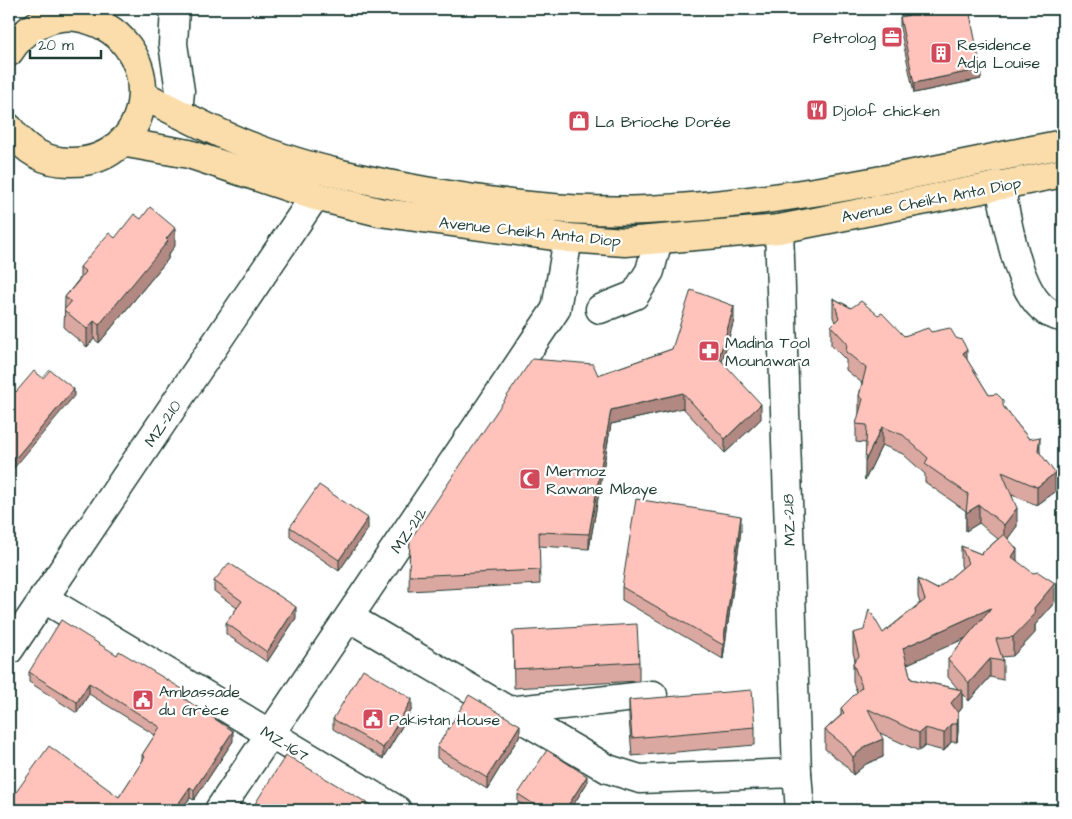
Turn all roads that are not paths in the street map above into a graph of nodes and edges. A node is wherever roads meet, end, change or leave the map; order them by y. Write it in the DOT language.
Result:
graph roads {
  1 [pos="119,9"];
  2 [pos="175,9"];
  3 [pos="56,14"];
  4 [pos="124,41"];
  5 [pos="11,45"];
  6 [pos="143,95"];
  7 [pos="178,113"];
  8 [pos="9,128"];
  9 [pos="121,142"];
  10 [pos="1063,144"];
  11 [pos="1063,173"];
  12 [pos="1000,185"];
  13 [pos="315,196"];
  14 [pos="779,229"];
  15 [pos="568,238"];
  16 [pos="658,240"];
  17 [pos="600,308"];
  18 [pos="1063,317"];
  19 [pos="43,598"];
  20 [pos="350,618"];
  21 [pos="9,650"];
  22 [pos="653,695"];
  23 [pos="508,711"];
  24 [pos="271,735"];
  25 [pos="797,773"];
  26 [pos="219,810"];
  27 [pos="398,810"];
  28 [pos="800,810"];
  1 -- 4 [label="main road"];
  2 -- 7 [label="street"];
  3 -- 4 [label="main road"];
  3 -- 5 [label="main road"];
  4 -- 6 [label="main road"];
  6 -- 7 [label="main road, Avenue Cheikh Anta Diop"];
  6 -- 9 [label="main road"];
  7 -- 10 [label="main road, Avenue Cheikh Anta Diop"];
  8 -- 9 [label="main road"];
  9 -- 13 [label="main road, Avenue Cheikh Anta Diop"];
  11 -- 12 [label="main road, Avenue Cheikh Anta Diop"];
  12 -- 14 [label="main road, Avenue Cheikh Anta Diop"];
  12 -- 18 [label="street"];
  13 -- 15 [label="main road, Avenue Cheikh Anta Diop"];
  13 -- 19 [label="street, MZ-210"];
  14 -- 16 [label="main road, Avenue Cheikh Anta Diop"];
  14 -- 25 [label="street, MZ-218"];
  15 -- 16 [label="main road, Avenue Cheikh Anta Diop"];
  15 -- 20 [label="street, MZ-212"];
  16 -- 17 [label="street"];
  19 -- 21 [label="street, MZ-210"];
  19 -- 24 [label="street, MZ-167"];
  20 -- 23 [label="street"];
  20 -- 24 [label="street, MZ-212"];
  22 -- 23 [label="street"];
  23 -- 25 [label="street"];
  24 -- 26 [label="street, MZ-212"];
  24 -- 27 [label="street, MZ-167"];
  25 -- 28 [label="street, MZ-218"];
}
